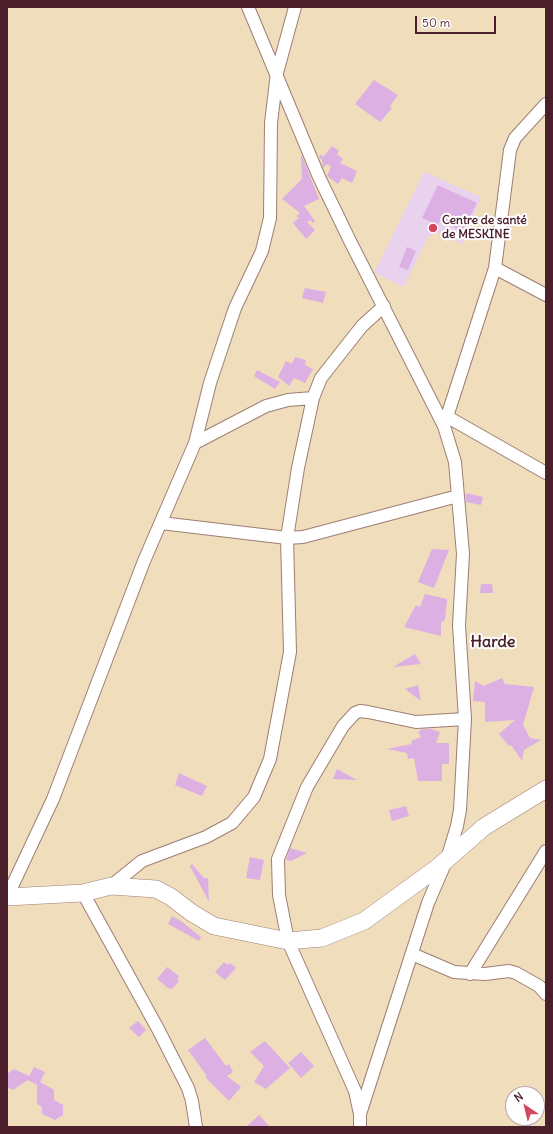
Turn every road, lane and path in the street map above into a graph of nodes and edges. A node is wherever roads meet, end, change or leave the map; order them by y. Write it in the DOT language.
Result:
graph roads {
  1 [pos="248,7"];
  2 [pos="295,7"];
  3 [pos="277,73"];
  4 [pos="546,104"];
  5 [pos="495,268"];
  6 [pos="546,295"];
  7 [pos="384,306"];
  8 [pos="312,398"];
  9 [pos="445,421"];
  10 [pos="195,443"];
  11 [pos="546,473"];
  12 [pos="458,496"];
  13 [pos="161,523"];
  14 [pos="287,538"];
  15 [pos="465,719"];
  16 [pos="546,789"];
  17 [pos="546,851"];
  18 [pos="447,859"];
  19 [pos="111,886"];
  20 [pos="83,893"];
  21 [pos="7,897"];
  22 [pos="288,941"];
  23 [pos="412,954"];
  24 [pos="470,974"];
  25 [pos="546,994"];
  26 [pos="360,1114"];
  27 [pos="196,1127"];
  28 [pos="360,1127"];
  1 -- 3 [label="street"];
  2 -- 3 [label="street"];
  3 -- 7 [label="street"];
  3 -- 10 [label="street"];
  4 -- 5 [label="street"];
  5 -- 6 [label="street"];
  5 -- 9 [label="street"];
  7 -- 8 [label="street"];
  7 -- 9 [label="street"];
  8 -- 10 [label="street"];
  8 -- 14 [label="street"];
  9 -- 11 [label="street"];
  9 -- 12 [label="street"];
  10 -- 13 [label="street"];
  12 -- 14 [label="street"];
  12 -- 15 [label="street"];
  13 -- 14 [label="street"];
  13 -- 21 [label="street"];
  14 -- 19 [label="street"];
  15 -- 18 [label="street"];
  15 -- 22 [label="street"];
  16 -- 18 [label="street"];
  17 -- 24 [label="street"];
  18 -- 22 [label="street"];
  18 -- 23 [label="street"];
  19 -- 20 [label="street"];
  19 -- 22 [label="street"];
  20 -- 21 [label="street"];
  20 -- 27 [label="street"];
  22 -- 26 [label="street"];
  23 -- 24 [label="street"];
  23 -- 26 [label="street"];
  24 -- 25 [label="street"];
  26 -- 28 [label="street"];
}
